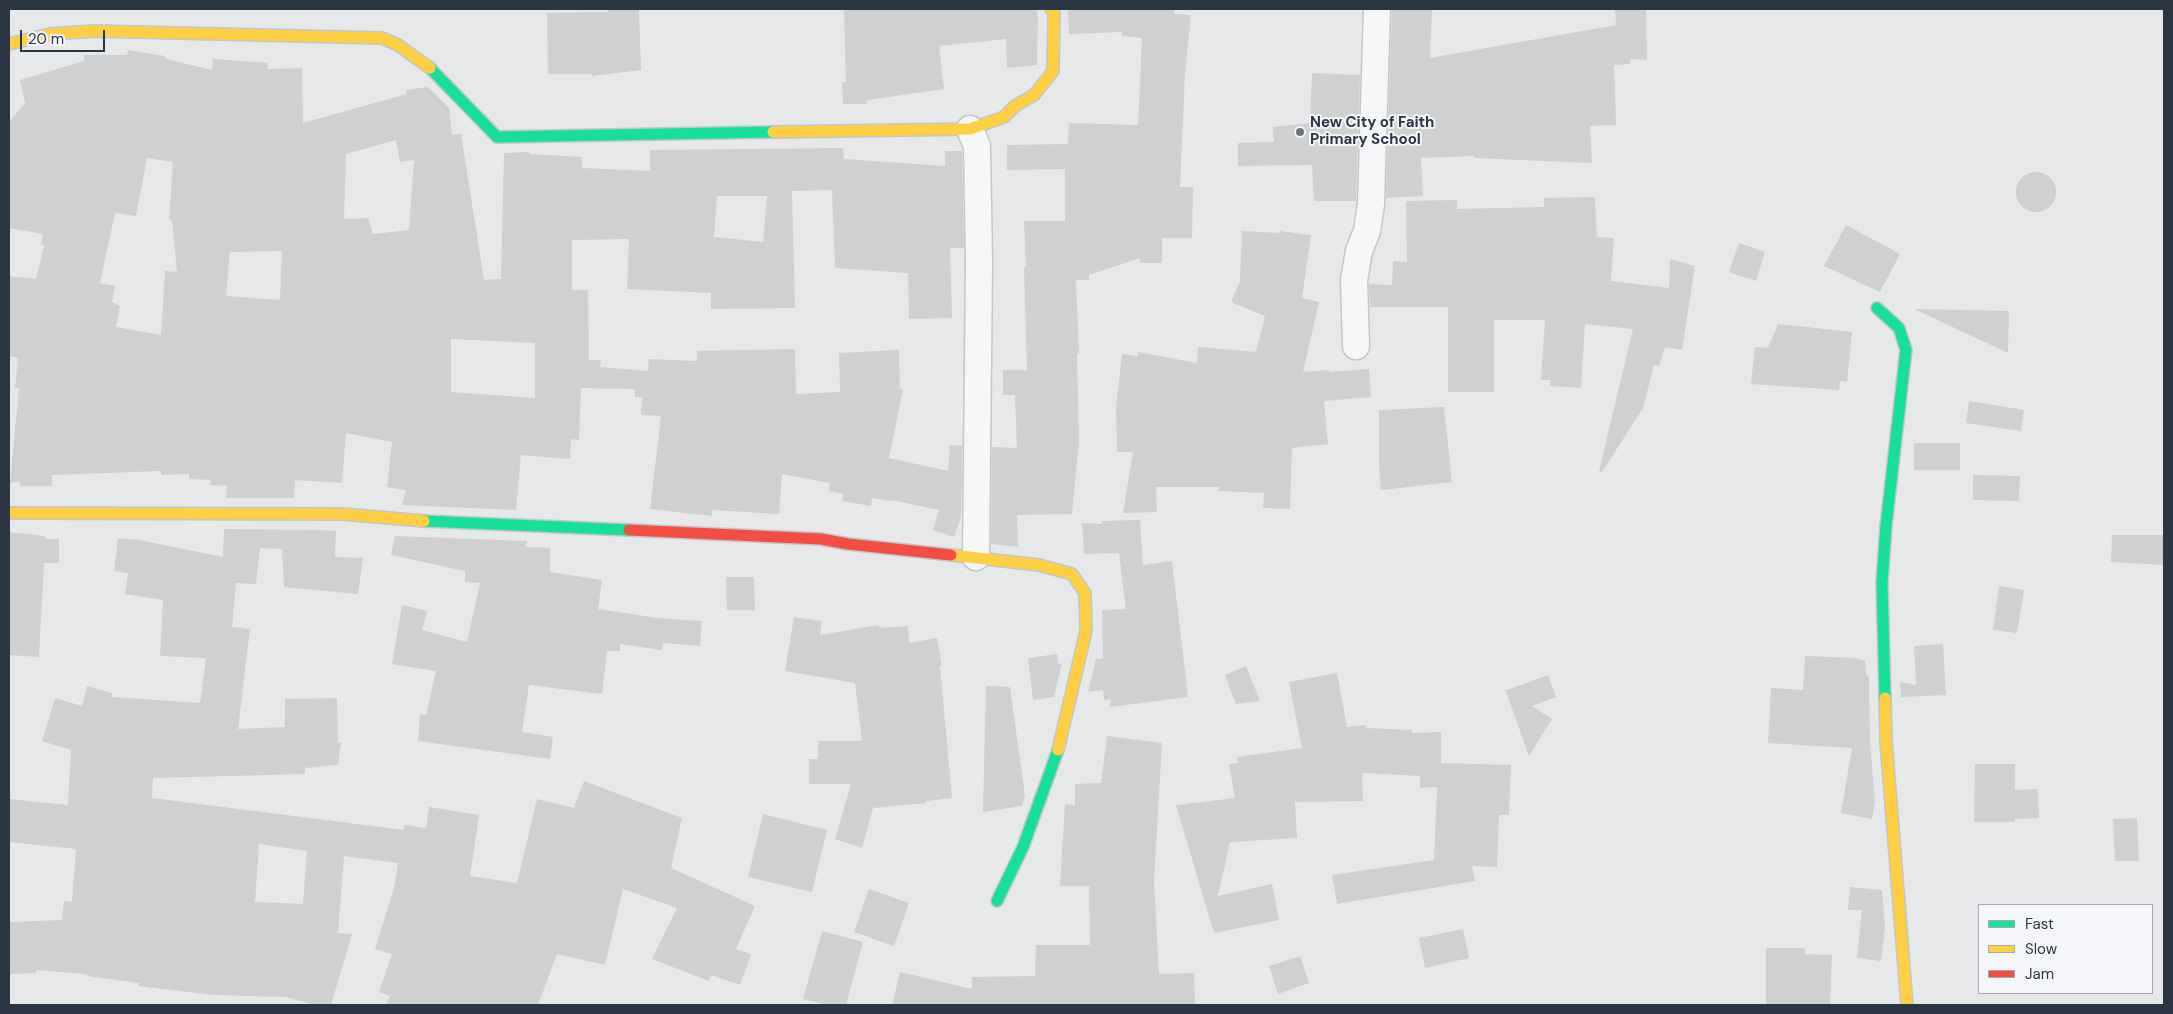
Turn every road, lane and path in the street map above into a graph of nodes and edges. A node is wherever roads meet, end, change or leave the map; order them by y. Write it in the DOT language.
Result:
graph roads {
  1 [pos="1051,9"];
  2 [pos="1377,9"];
  3 [pos="9,44"];
  4 [pos="970,128"];
  5 [pos="1877,308"];
  6 [pos="1356,346"];
  7 [pos="9,513"];
  8 [pos="976,557"];
  9 [pos="998,901"];
  10 [pos="1907,1005"];
  1 -- 4 [label="street"];
  2 -- 6 [label="street"];
  3 -- 4 [label="street"];
  4 -- 8 [label="street"];
  5 -- 10 [label="street"];
  7 -- 8 [label="street"];
  8 -- 9 [label="street"];
}
